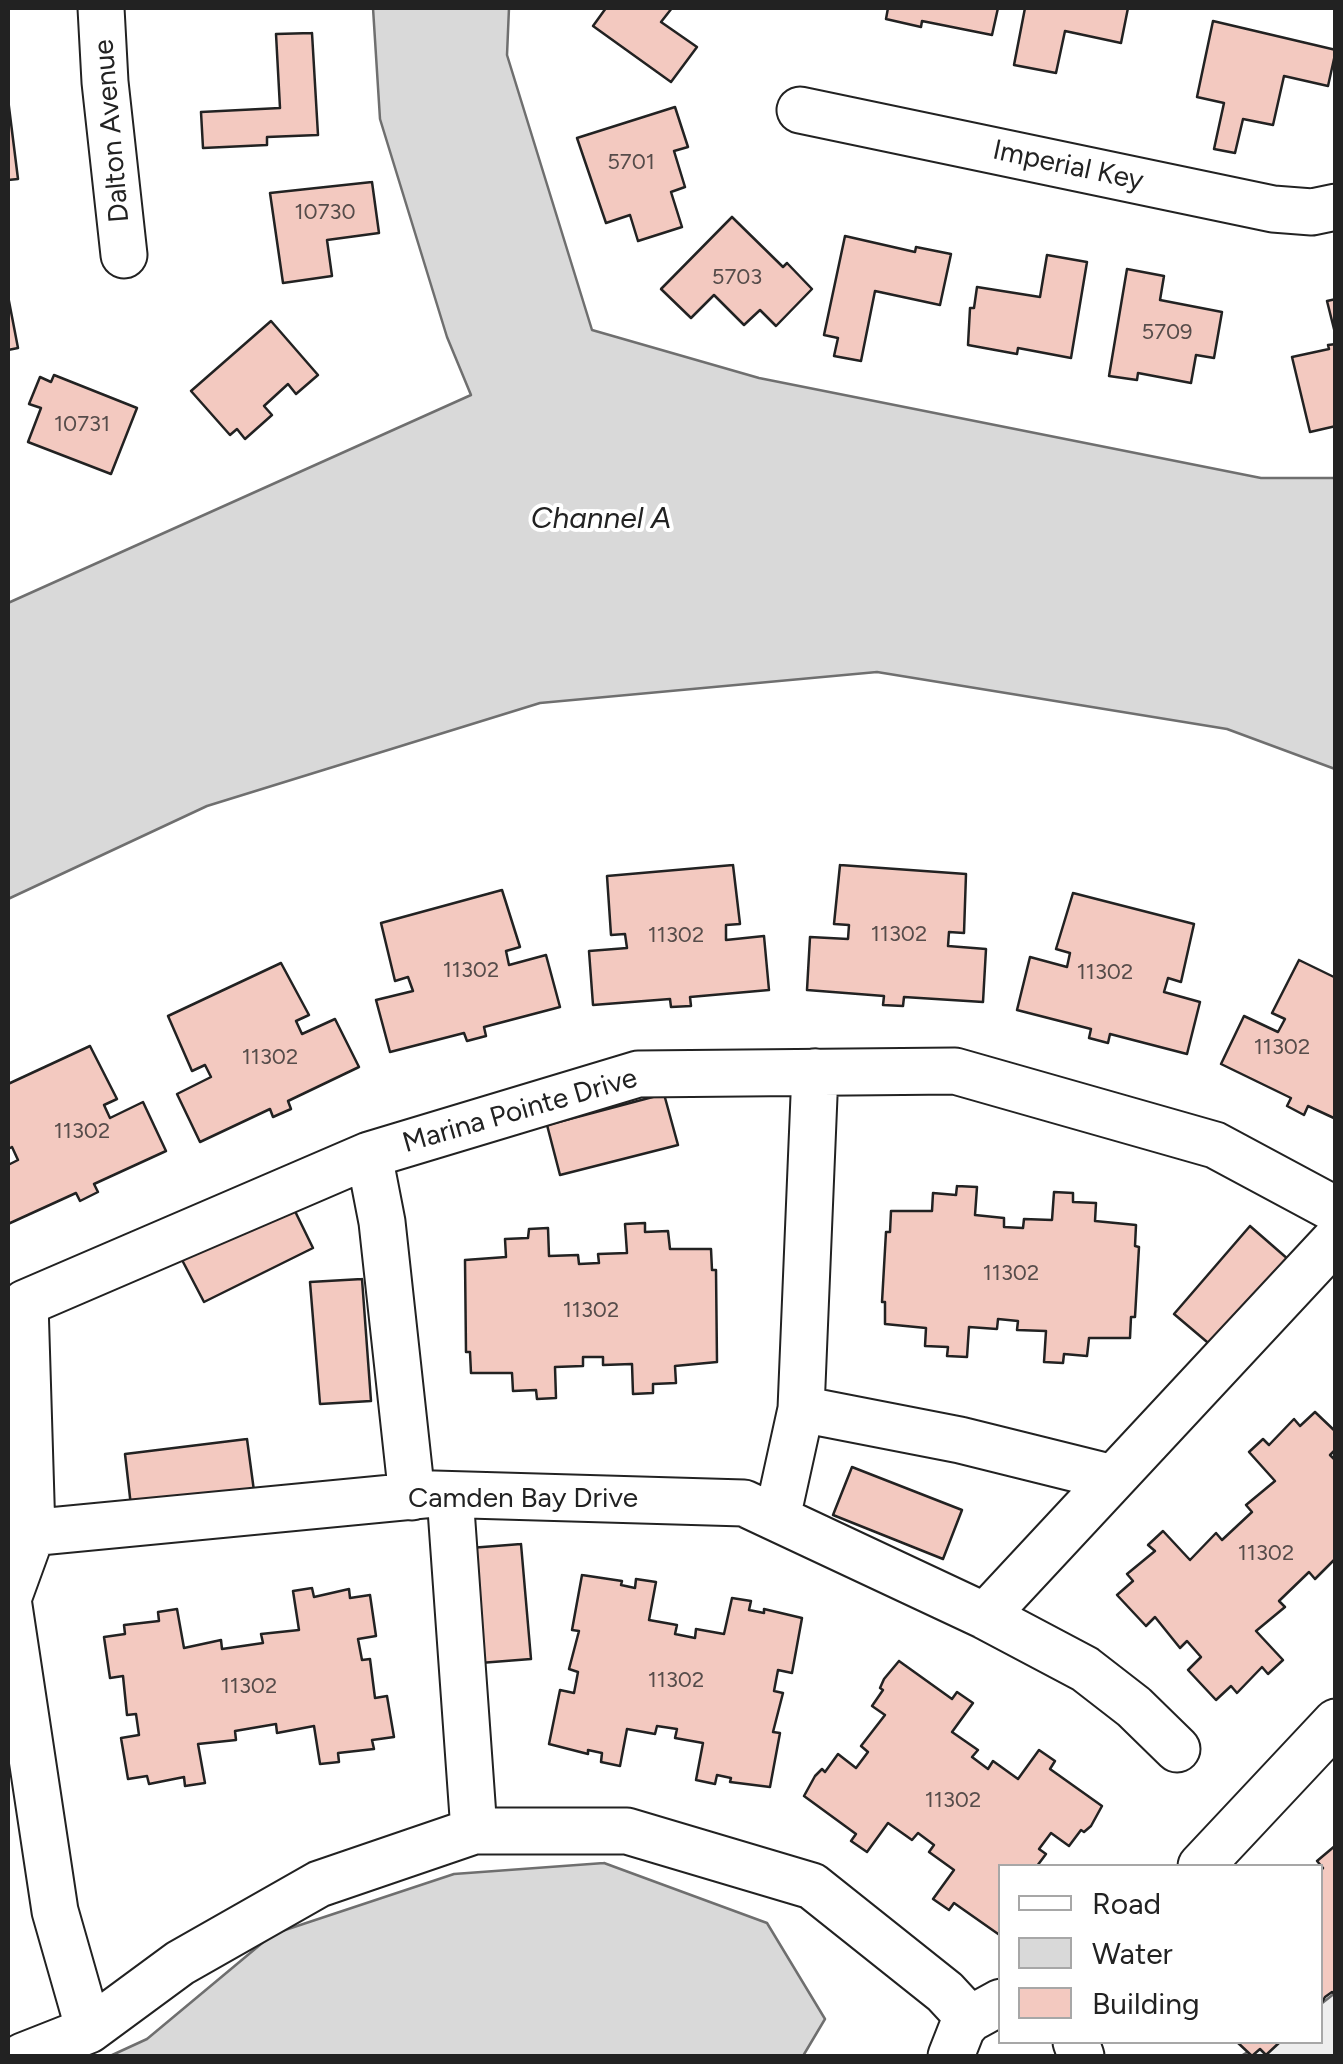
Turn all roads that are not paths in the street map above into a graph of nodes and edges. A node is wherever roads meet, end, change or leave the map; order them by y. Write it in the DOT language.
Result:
graph roads {
  1 [pos="101,8"];
  2 [pos="800,110"];
  3 [pos="1336,208"];
  4 [pos="124,255"];
  5 [pos="815,1072"];
  6 [pos="369,1154"];
  7 [pos="1336,1210"];
  8 [pos="1336,1239"];
  9 [pos="801,1409"];
  10 [pos="1113,1478"];
  11 [pos="431,1496"];
  12 [pos="777,1518"];
  13 [pos="20,1534"];
  14 [pos="985,1616"];
  15 [pos="1336,1722"];
  16 [pos="1177,1749"];
  17 [pos="474,1832"];
  18 [pos="1203,1864"];
  19 [pos="974,2026"];
  20 [pos="89,2030"];
  21 [pos="23,2056"];
  1 -- 4 [label="street, Dalton Avenue"];
  2 -- 3 [label="street, Imperial Key"];
  5 -- 6 [label="street, Marina Pointe Drive"];
  5 -- 7 [label="street, Marina Pointe Drive"];
  5 -- 9 [label="street"];
  6 -- 11 [label="street"];
  6 -- 13 [label="street, Marina Pointe Drive"];
  8 -- 10 [label="street"];
  9 -- 10 [label="street"];
  9 -- 12 [label="street"];
  10 -- 14 [label="street"];
  11 -- 12 [label="street, Camden Bay Drive"];
  11 -- 13 [label="street, Camden Bay Drive"];
  11 -- 17 [label="street"];
  12 -- 14 [label="street, Camden Bay Drive"];
  13 -- 20 [label="street"];
  14 -- 16 [label="street, Camden Bay Drive"];
  15 -- 18 [label="street"];
  17 -- 19 [label="street"];
  17 -- 20 [label="street"];
  20 -- 21 [label="street"];
}
